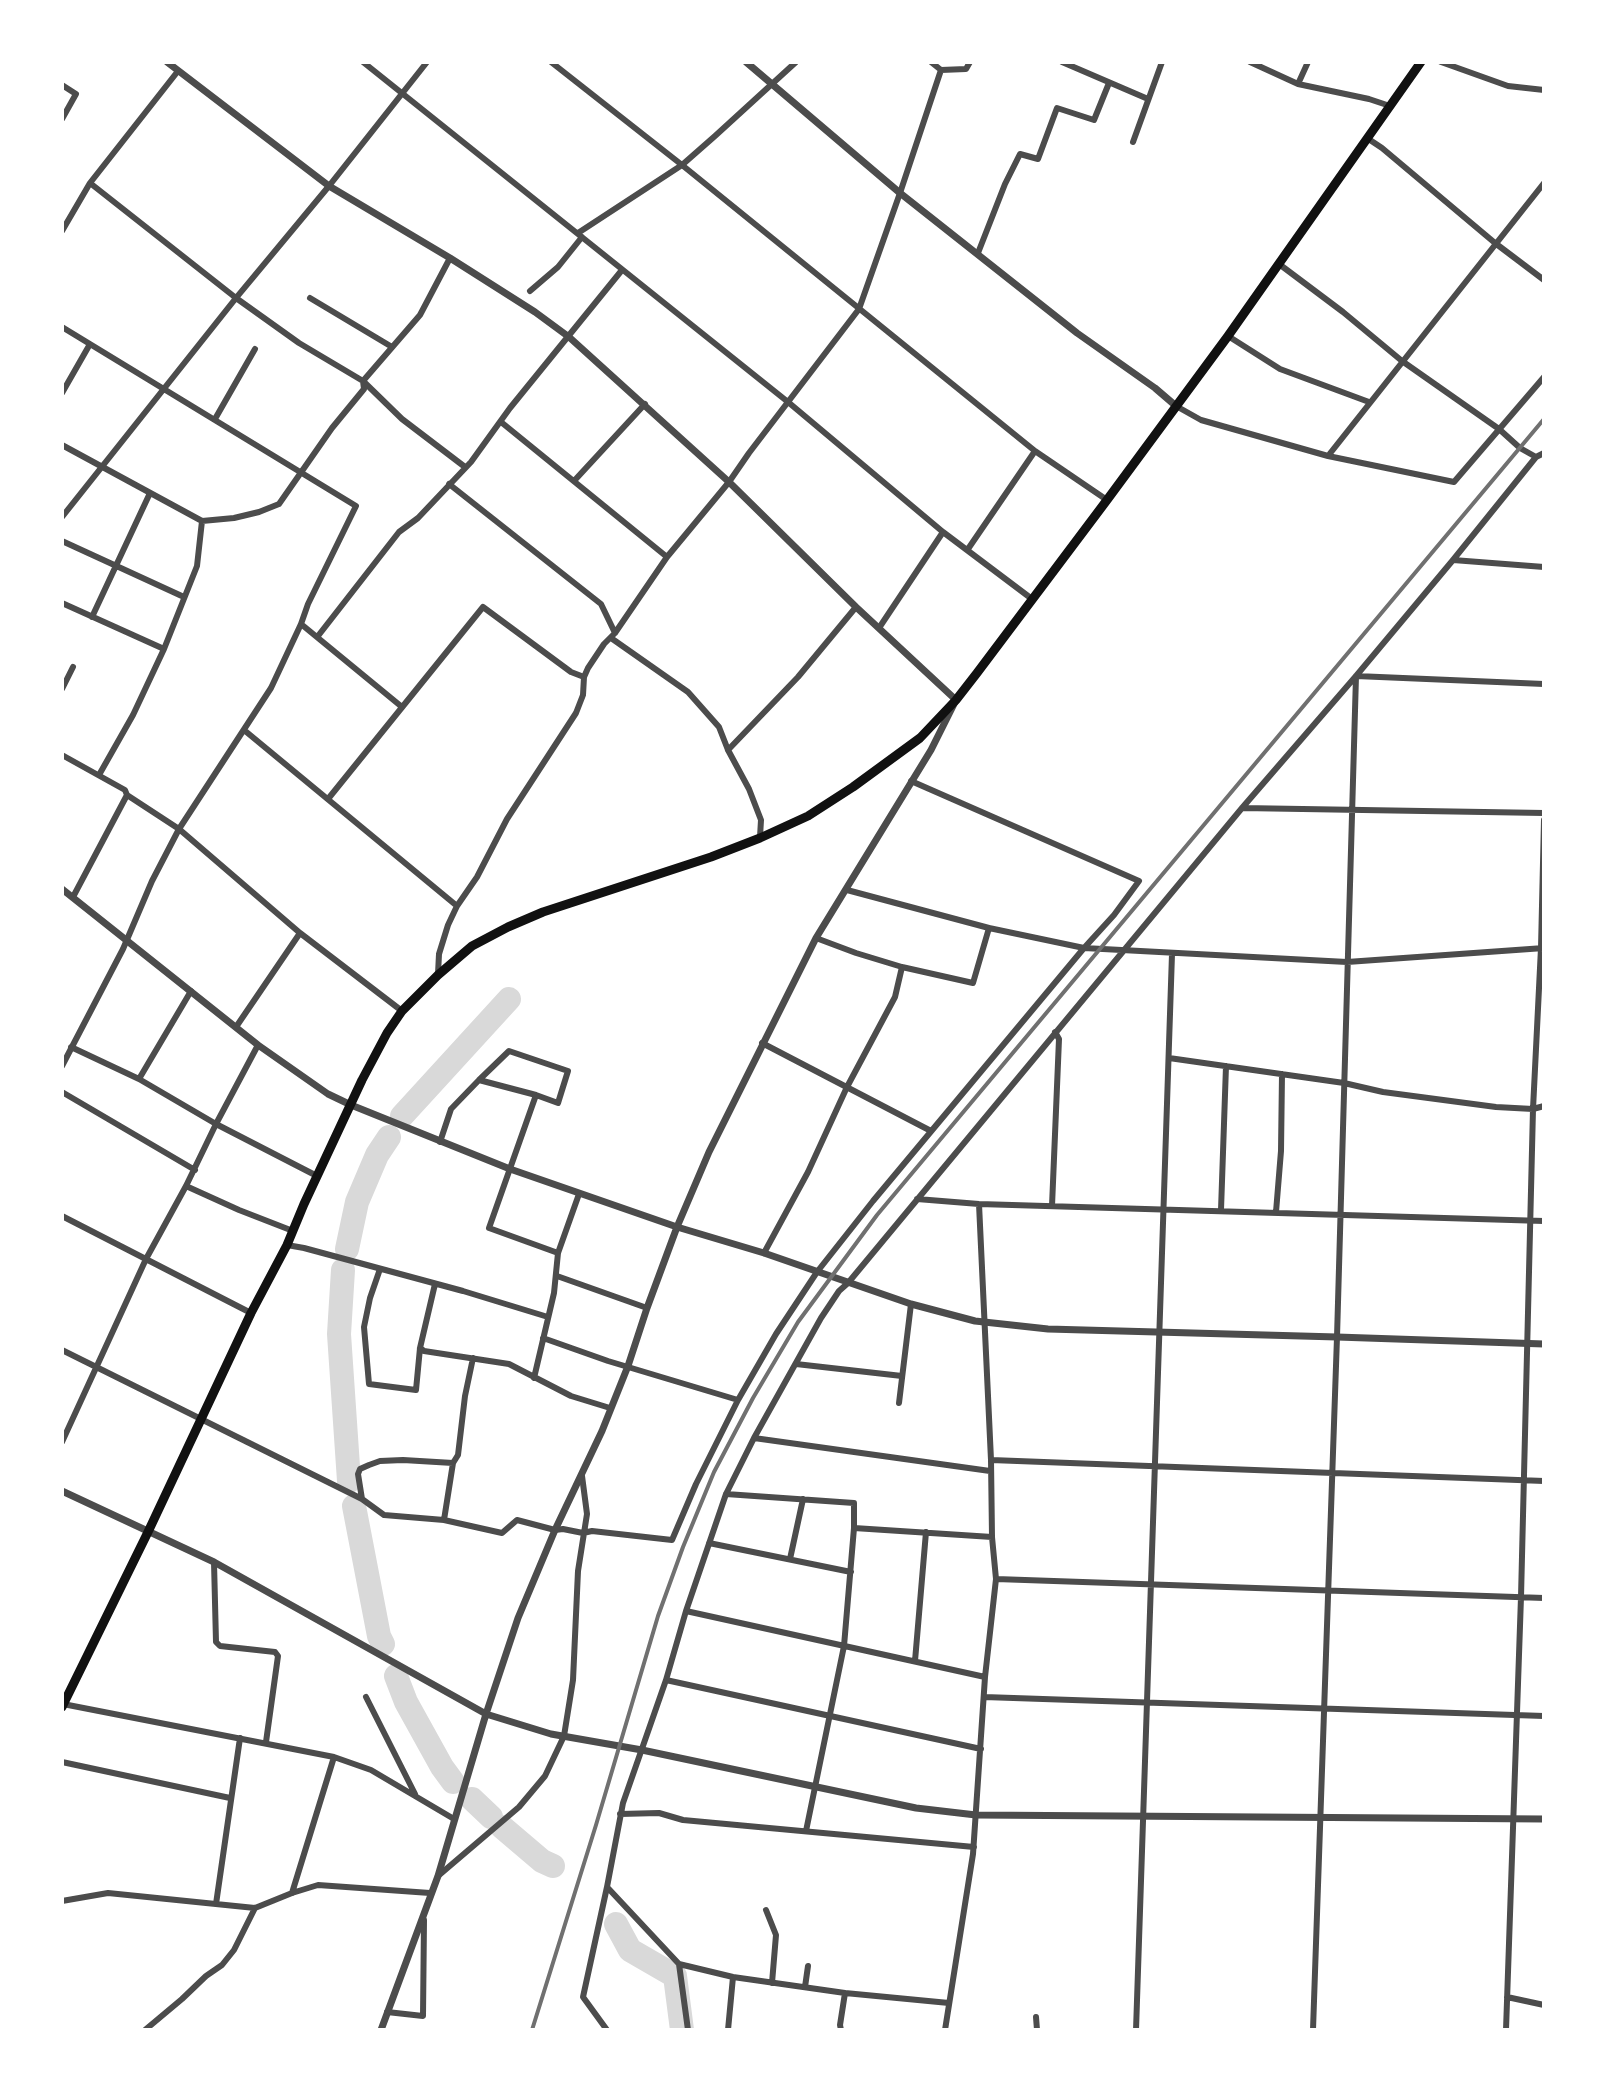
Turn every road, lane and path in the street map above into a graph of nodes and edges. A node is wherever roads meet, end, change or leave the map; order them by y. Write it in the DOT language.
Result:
graph roads {
  1 [pos="167,62"];
  2 [pos="363,62"];
  3 [pos="427,62"];
  4 [pos="551,62"];
  5 [pos="746,62"];
  6 [pos="796,62"];
  7 [pos="931,62"];
  8 [pos="970,62"];
  9 [pos="1062,62"];
  10 [pos="1162,62"];
  11 [pos="1250,62"];
  12 [pos="1308,62"];
  13 [pos="1421,62"];
  14 [pos="1441,62"];
  15 [pos="941,70"];
  16 [pos="178,71"];
  17 [pos="773,83"];
  18 [pos="1109,83"];
  19 [pos="1298,84"];
  20 [pos="62,85"];
  21 [pos="1544,90"];
  22 [pos="402,94"];
  23 [pos="1148,99"];
  24 [pos="1390,106"];
  25 [pos="62,119"];
  26 [pos="1367,138"];
  27 [pos="1133,142"];
  28 [pos="682,165"];
  29 [pos="90,183"];
  30 [pos="1544,183"];
  31 [pos="329,186"];
  32 [pos="900,193"];
  33 [pos="62,231"];
  34 [pos="580,235"];
  35 [pos="1495,243"];
  36 [pos="978,253"];
  37 [pos="450,258"];
  38 [pos="1279,264"];
  39 [pos="622,270"];
  40 [pos="1544,280"];
  41 [pos="530,291"];
  42 [pos="236,298"];
  43 [pos="310,298"];
  44 [pos="859,309"];
  45 [pos="62,327"];
  46 [pos="1228,336"];
  47 [pos="569,337"];
  48 [pos="90,344"];
  49 [pos="392,347"];
  50 [pos="255,349"];
  51 [pos="1402,361"];
  52 [pos="1544,377"];
  53 [pos="363,381"];
  54 [pos="165,388"];
  55 [pos="62,393"];
  56 [pos="788,402"];
  57 [pos="1369,402"];
  58 [pos="645,404"];
  59 [pos="1176,406"];
  60 [pos="215,419"];
  61 [pos="501,422"];
  62 [pos="1499,429"];
  63 [pos="62,445"];
  64 [pos="1035,451"];
  65 [pos="1544,453"];
  66 [pos="1328,456"];
  67 [pos="1536,457"];
  68 [pos="102,467"];
  69 [pos="465,467"];
  70 [pos="300,472"];
  71 [pos="574,481"];
  72 [pos="729,482"];
  73 [pos="449,484"];
  74 [pos="150,493"];
  75 [pos="1107,500"];
  76 [pos="62,517"];
  77 [pos="202,521"];
  78 [pos="943,532"];
  79 [pos="62,541"];
  80 [pos="968,549"];
  81 [pos="667,557"];
  82 [pos="1453,560"];
  83 [pos="116,566"];
  84 [pos="1544,567"];
  85 [pos="184,597"];
  86 [pos="1032,599"];
  87 [pos="62,603"];
  88 [pos="856,607"];
  89 [pos="92,617"];
  90 [pos="301,624"];
  91 [pos="879,628"];
  92 [pos="318,636"];
  93 [pos="613,636"];
  94 [pos="164,649"];
  95 [pos="73,667"];
  96 [pos="1356,676"];
  97 [pos="584,677"];
  98 [pos="1544,684"];
  99 [pos="62,689"];
  100 [pos="956,700"];
  101 [pos="402,707"];
  102 [pos="244,730"];
  103 [pos="728,750"];
  104 [pos="62,755"];
  105 [pos="99,775"];
  106 [pos="911,781"];
  107 [pos="127,795"];
  108 [pos="328,799"];
  109 [pos="1242,808"];
  110 [pos="1353,810"];
  111 [pos="1544,813"];
  112 [pos="1544,820"];
  113 [pos="179,829"];
  114 [pos="760,838"];
  115 [pos="62,889"];
  116 [pos="847,890"];
  117 [pos="73,897"];
  118 [pos="457,906"];
  119 [pos="989,928"];
  120 [pos="300,933"];
  121 [pos="816,938"];
  122 [pos="125,940"];
  123 [pos="1084,948"];
  124 [pos="1543,948"];
  125 [pos="1123,951"];
  126 [pos="1172,954"];
  127 [pos="1347,962"];
  128 [pos="902,967"];
  129 [pos="438,975"];
  130 [pos="191,991"];
  131 [pos="402,1011"];
  132 [pos="236,1027"];
  133 [pos="1055,1032"];
  134 [pos="762,1043"];
  135 [pos="258,1045"];
  136 [pos="71,1047"];
  137 [pos="1169,1058"];
  138 [pos="62,1066"];
  139 [pos="1226,1066"];
  140 [pos="1282,1074"];
  141 [pos="139,1079"];
  142 [pos="479,1080"];
  143 [pos="1344,1083"];
  144 [pos="847,1087"];
  145 [pos="62,1092"];
  146 [pos="536,1095"];
  147 [pos="351,1105"];
  148 [pos="1544,1106"];
  149 [pos="1533,1109"];
  150 [pos="216,1124"];
  151 [pos="931,1131"];
  152 [pos="440,1142"];
  153 [pos="510,1169"];
  154 [pos="195,1170"];
  155 [pos="317,1176"];
  156 [pos="186,1186"];
  157 [pos="579,1194"];
  158 [pos="917,1199"];
  159 [pos="979,1204"];
  160 [pos="1052,1206"];
  161 [pos="1164,1208"];
  162 [pos="1221,1210"];
  163 [pos="1276,1212"];
  164 [pos="1340,1215"];
  165 [pos="62,1216"];
  166 [pos="1531,1221"];
  167 [pos="1544,1221"];
  168 [pos="677,1227"];
  169 [pos="293,1231"];
  170 [pos="287,1245"];
  171 [pos="558,1253"];
  172 [pos="764,1253"];
  173 [pos="146,1259"];
  174 [pos="380,1269"];
  175 [pos="817,1272"];
  176 [pos="557,1276"];
  177 [pos="848,1283"];
  178 [pos="435,1284"];
  179 [pos="911,1304"];
  180 [pos="647,1308"];
  181 [pos="251,1313"];
  182 [pos="548,1317"];
  183 [pos="984,1322"];
  184 [pos="1158,1332"];
  185 [pos="1337,1337"];
  186 [pos="543,1338"];
  187 [pos="1528,1344"];
  188 [pos="1544,1344"];
  189 [pos="420,1348"];
  190 [pos="62,1350"];
  191 [pos="473,1358"];
  192 [pos="796,1364"];
  193 [pos="628,1366"];
  194 [pos="97,1367"];
  195 [pos="902,1376"];
  196 [pos="534,1378"];
  197 [pos="738,1400"];
  198 [pos="899,1403"];
  199 [pos="610,1408"];
  200 [pos="201,1419"];
  201 [pos="754,1438"];
  202 [pos="62,1442"];
  203 [pos="991,1460"];
  204 [pos="453,1463"];
  205 [pos="1155,1466"];
  206 [pos="990,1471"];
  207 [pos="1332,1473"];
  208 [pos="582,1476"];
  209 [pos="1523,1479"];
  210 [pos="1544,1481"];
  211 [pos="62,1491"];
  212 [pos="726,1494"];
  213 [pos="362,1499"];
  214 [pos="803,1499"];
  215 [pos="444,1520"];
  216 [pos="854,1528"];
  217 [pos="555,1530"];
  218 [pos="148,1532"];
  219 [pos="926,1532"];
  220 [pos="583,1533"];
  221 [pos="992,1537"];
  222 [pos="709,1543"];
  223 [pos="790,1559"];
  224 [pos="214,1562"];
  225 [pos="851,1572"];
  226 [pos="996,1579"];
  227 [pos="1152,1585"];
  228 [pos="1328,1591"];
  229 [pos="1521,1597"];
  230 [pos="1544,1598"];
  231 [pos="686,1611"];
  232 [pos="844,1646"];
  233 [pos="915,1661"];
  234 [pos="985,1677"];
  235 [pos="666,1680"];
  236 [pos="366,1697"];
  237 [pos="984,1697"];
  238 [pos="1148,1703"];
  239 [pos="63,1705"];
  240 [pos="1323,1708"];
  241 [pos="486,1714"];
  242 [pos="1516,1715"];
  243 [pos="830,1716"];
  244 [pos="1544,1716"];
  245 [pos="564,1736"];
  246 [pos="240,1738"];
  247 [pos="266,1742"];
  248 [pos="981,1749"];
  249 [pos="642,1750"];
  250 [pos="334,1757"];
  251 [pos="62,1762"];
  252 [pos="816,1787"];
  253 [pos="416,1796"];
  254 [pos="230,1798"];
  255 [pos="620,1814"];
  256 [pos="976,1815"];
  257 [pos="1144,1816"];
  258 [pos="1320,1817"];
  259 [pos="454,1819"];
  260 [pos="1514,1819"];
  261 [pos="1544,1819"];
  262 [pos="806,1831"];
  263 [pos="974,1847"];
  264 [pos="438,1876"];
  265 [pos="607,1887"];
  266 [pos="292,1893"];
  267 [pos="430,1893"];
  268 [pos="62,1901"];
  269 [pos="216,1904"];
  270 [pos="255,1908"];
  271 [pos="766,1910"];
  272 [pos="424,1914"];
  273 [pos="679,1964"];
  274 [pos="808,1966"];
  275 [pos="733,1977"];
  276 [pos="772,1983"];
  277 [pos="805,1987"];
  278 [pos="845,1993"];
  279 [pos="1507,1997"];
  280 [pos="949,2003"];
  281 [pos="1544,2005"];
  282 [pos="387,2012"];
  283 [pos="1036,2017"];
  284 [pos="145,2030"];
  285 [pos="381,2030"];
  286 [pos="607,2030"];
  287 [pos="688,2030"];
  288 [pos="728,2030"];
  289 [pos="841,2030"];
  290 [pos="945,2030"];
  291 [pos="1037,2030"];
  292 [pos="1136,2030"];
  293 [pos="1313,2030"];
  294 [pos="1506,2030"];
  1 -- 16 [label="street"];
  2 -- 22 [label="street"];
  3 -- 22 [label="street"];
  4 -- 28 [label="street"];
  5 -- 17 [label="street"];
  6 -- 17 [label="street"];
  7 -- 15 [label="street"];
  8 -- 15 [label="street"];
  9 -- 18 [label="street"];
  10 -- 23 [label="street"];
  11 -- 19 [label="street"];
  12 -- 19 [label="street"];
  13 -- 24 [label="main road"];
  14 -- 21 [label="street"];
  15 -- 32 [label="street"];
  16 -- 29 [label="street"];
  16 -- 31 [label="street"];
  17 -- 28 [label="street"];
  17 -- 32 [label="street"];
  18 -- 23 [label="street"];
  18 -- 36 [label="street"];
  19 -- 24 [label="street"];
  20 -- 25 [label="street"];
  22 -- 31 [label="street"];
  22 -- 34 [label="street"];
  23 -- 27 [label="street"];
  24 -- 26 [label="main road"];
  26 -- 35 [label="street"];
  26 -- 38 [label="main road"];
  28 -- 34 [label="street"];
  28 -- 44 [label="street"];
  29 -- 33 [label="street"];
  29 -- 42 [label="street"];
  30 -- 35 [label="street"];
  31 -- 37 [label="street"];
  31 -- 42 [label="street"];
  32 -- 36 [label="street"];
  32 -- 44 [label="street"];
  34 -- 39 [label="street"];
  34 -- 41 [label="street"];
  35 -- 40 [label="street"];
  35 -- 51 [label="street"];
  36 -- 59 [label="street"];
  37 -- 47 [label="street"];
  37 -- 49 [label="street"];
  38 -- 46 [label="main road"];
  38 -- 51 [label="street"];
  39 -- 47 [label="street"];
  39 -- 56 [label="street"];
  42 -- 53 [label="street"];
  42 -- 54 [label="street"];
  43 -- 49 [label="street"];
  44 -- 56 [label="street"];
  44 -- 64 [label="street"];
  45 -- 48 [label="street"];
  46 -- 57 [label="street"];
  46 -- 59 [label="main road"];
  47 -- 58 [label="street"];
  47 -- 61 [label="street"];
  48 -- 54 [label="street"];
  48 -- 55 [label="street"];
  49 -- 53 [label="street"];
  50 -- 60 [label="street"];
  51 -- 57 [label="street"];
  51 -- 62 [label="street"];
  52 -- 62 [label="street"];
  53 -- 69 [label="street"];
  53 -- 70 [label="street"];
  54 -- 60 [label="street"];
  54 -- 68 [label="street"];
  56 -- 72 [label="street"];
  56 -- 78 [label="street"];
  57 -- 66 [label="street"];
  58 -- 71 [label="street"];
  58 -- 72 [label="street"];
  59 -- 66 [label="street"];
  59 -- 75 [label="main road"];
  60 -- 70 [label="street"];
  61 -- 69 [label="street"];
  61 -- 71 [label="street"];
  62 -- 66 [label="street"];
  62 -- 67 [label="street"];
  63 -- 68 [label="street"];
  64 -- 75 [label="street"];
  64 -- 80 [label="street"];
  65 -- 67 [label="street"];
  67 -- 82 [label="street"];
  68 -- 74 [label="street"];
  68 -- 76 [label="street"];
  69 -- 73 [label="street"];
  70 -- 77 [label="street"];
  70 -- 90 [label="street"];
  71 -- 81 [label="street"];
  72 -- 81 [label="street"];
  72 -- 88 [label="street"];
  73 -- 92 [label="street"];
  73 -- 93 [label="street"];
  74 -- 77 [label="street"];
  74 -- 83 [label="street"];
  75 -- 86 [label="main road"];
  77 -- 85 [label="street"];
  78 -- 80 [label="street"];
  78 -- 91 [label="street"];
  79 -- 83 [label="street"];
  80 -- 86 [label="street"];
  81 -- 93 [label="street"];
  82 -- 84 [label="street"];
  82 -- 96 [label="street"];
  83 -- 85 [label="street"];
  83 -- 89 [label="street"];
  85 -- 94 [label="street"];
  86 -- 100 [label="main road"];
  87 -- 89 [label="street"];
  88 -- 91 [label="street"];
  88 -- 103 [label="street"];
  89 -- 94 [label="street"];
  90 -- 92 [label="street"];
  90 -- 102 [label="street"];
  91 -- 100 [label="street"];
  92 -- 101 [label="street"];
  93 -- 97 [label="street"];
  93 -- 103 [label="street"];
  94 -- 105 [label="street"];
  95 -- 99 [label="street"];
  96 -- 98 [label="street"];
  96 -- 109 [label="street"];
  96 -- 110 [label="street"];
  97 -- 101 [label="street"];
  97 -- 118 [label="street"];
  100 -- 106 [label="street"];
  100 -- 114 [label="main road"];
  101 -- 108 [label="street"];
  102 -- 108 [label="street"];
  102 -- 113 [label="street"];
  103 -- 114 [label="street"];
  104 -- 105 [label="street"];
  105 -- 107 [label="street"];
  106 -- 116 [label="street"];
  106 -- 123 [label="street"];
  107 -- 113 [label="street"];
  107 -- 117 [label="street"];
  108 -- 118 [label="street"];
  109 -- 110 [label="street"];
  109 -- 125 [label="street"];
  110 -- 111 [label="street"];
  110 -- 127 [label="street"];
  112 -- 124 [label="street"];
  113 -- 120 [label="street"];
  113 -- 122 [label="street"];
  114 -- 129 [label="main road"];
  115 -- 117 [label="street"];
  116 -- 119 [label="street"];
  116 -- 121 [label="street"];
  117 -- 122 [label="street"];
  118 -- 129 [label="street"];
  119 -- 123 [label="street"];
  119 -- 128 [label="street"];
  120 -- 131 [label="street"];
  120 -- 132 [label="street"];
  121 -- 128 [label="street"];
  121 -- 134 [label="street"];
  122 -- 130 [label="street"];
  122 -- 136 [label="street"];
  123 -- 125 [label="street"];
  123 -- 151 [label="street"];
  124 -- 127 [label="street"];
  124 -- 149 [label="street"];
  125 -- 126 [label="street"];
  125 -- 133 [label="street"];
  126 -- 127 [label="street"];
  126 -- 137 [label="street"];
  127 -- 143 [label="street"];
  128 -- 144 [label="street"];
  129 -- 131 [label="main road"];
  130 -- 132 [label="street"];
  130 -- 141 [label="street"];
  131 -- 147 [label="main road"];
  132 -- 135 [label="street"];
  133 -- 158 [label="street"];
  133 -- 160 [label="street"];
  134 -- 144 [label="street"];
  134 -- 168 [label="street"];
  135 -- 147 [label="street"];
  135 -- 150 [label="street"];
  136 -- 138 [label="street"];
  136 -- 141 [label="street"];
  137 -- 139 [label="street"];
  137 -- 161 [label="street"];
  139 -- 140 [label="street"];
  139 -- 162 [label="street"];
  140 -- 143 [label="street"];
  140 -- 163 [label="street"];
  141 -- 150 [label="street"];
  142 -- 146 [label="street"];
  142 -- 146 [label="street"];
  142 -- 152 [label="street"];
  143 -- 149 [label="street"];
  143 -- 164 [label="street"];
  144 -- 151 [label="street"];
  144 -- 172 [label="street"];
  145 -- 154 [label="street"];
  146 -- 153 [label="street"];
  147 -- 152 [label="street"];
  147 -- 155 [label="main road"];
  148 -- 149 [label="street"];
  149 -- 166 [label="street"];
  150 -- 154 [label="street"];
  150 -- 155 [label="street"];
  151 -- 175 [label="street"];
  152 -- 153 [label="street"];
  153 -- 157 [label="street"];
  153 -- 171 [label="street"];
  154 -- 156 [label="street"];
  155 -- 169 [label="main road"];
  156 -- 169 [label="street"];
  156 -- 173 [label="street"];
  157 -- 168 [label="street"];
  157 -- 171 [label="street"];
  158 -- 159 [label="street"];
  158 -- 177 [label="street"];
  159 -- 160 [label="street"];
  159 -- 183 [label="street"];
  160 -- 161 [label="street"];
  161 -- 162 [label="street"];
  161 -- 184 [label="street"];
  162 -- 163 [label="street"];
  163 -- 164 [label="street"];
  164 -- 166 [label="street"];
  164 -- 185 [label="street"];
  165 -- 173 [label="street"];
  166 -- 167 [label="street"];
  166 -- 187 [label="street"];
  168 -- 172 [label="street"];
  168 -- 180 [label="street"];
  169 -- 170 [label="main road"];
  170 -- 174 [label="street"];
  170 -- 181 [label="main road"];
  171 -- 176 [label="street"];
  172 -- 175 [label="street"];
  173 -- 181 [label="street"];
  173 -- 194 [label="street"];
  174 -- 178 [label="street"];
  174 -- 189 [label="street"];
  175 -- 177 [label="street"];
  175 -- 197 [label="street"];
  176 -- 180 [label="street"];
  176 -- 182 [label="street"];
  177 -- 179 [label="street"];
  177 -- 192 [label="street"];
  178 -- 182 [label="street"];
  178 -- 189 [label="street"];
  179 -- 183 [label="street"];
  179 -- 195 [label="street"];
  180 -- 193 [label="street"];
  181 -- 200 [label="main road"];
  182 -- 186 [label="street"];
  183 -- 184 [label="street"];
  183 -- 203 [label="street"];
  184 -- 185 [label="street"];
  184 -- 205 [label="street"];
  185 -- 187 [label="street"];
  185 -- 207 [label="street"];
  186 -- 193 [label="street"];
  186 -- 196 [label="street"];
  187 -- 188 [label="street"];
  187 -- 209 [label="street"];
  189 -- 191 [label="street"];
  190 -- 194 [label="street"];
  191 -- 196 [label="street"];
  191 -- 204 [label="street"];
  192 -- 195 [label="street"];
  192 -- 201 [label="street"];
  193 -- 197 [label="street"];
  193 -- 199 [label="street"];
  194 -- 200 [label="street"];
  194 -- 202 [label="street"];
  195 -- 198 [label="street"];
  196 -- 199 [label="street"];
  197 -- 220 [label="street"];
  199 -- 208 [label="street"];
  200 -- 213 [label="street"];
  200 -- 218 [label="main road"];
  201 -- 206 [label="street"];
  201 -- 212 [label="street"];
  203 -- 205 [label="street"];
  203 -- 206 [label="street"];
  204 -- 213 [label="street"];
  204 -- 215 [label="street"];
  205 -- 207 [label="street"];
  205 -- 227 [label="street"];
  206 -- 221 [label="street"];
  207 -- 209 [label="street"];
  207 -- 228 [label="street"];
  208 -- 217 [label="street"];
  208 -- 220 [label="street"];
  209 -- 210 [label="street"];
  209 -- 229 [label="street"];
  211 -- 218 [label="street"];
  212 -- 214 [label="street"];
  212 -- 222 [label="street"];
  213 -- 215 [label="street"];
  214 -- 216 [label="street"];
  214 -- 223 [label="street"];
  215 -- 217 [label="street"];
  216 -- 219 [label="street"];
  216 -- 225 [label="street"];
  217 -- 220 [label="street"];
  217 -- 241 [label="street"];
  218 -- 224 [label="street"];
  218 -- 239 [label="main road"];
  219 -- 221 [label="street"];
  219 -- 233 [label="street"];
  220 -- 245 [label="street"];
  221 -- 226 [label="street"];
  222 -- 223 [label="street"];
  222 -- 231 [label="street"];
  223 -- 225 [label="street"];
  224 -- 241 [label="street"];
  224 -- 247 [label="street"];
  225 -- 232 [label="street"];
  226 -- 227 [label="street"];
  226 -- 234 [label="street"];
  227 -- 228 [label="street"];
  227 -- 238 [label="street"];
  228 -- 229 [label="street"];
  228 -- 240 [label="street"];
  229 -- 230 [label="street"];
  229 -- 242 [label="street"];
  231 -- 232 [label="street"];
  231 -- 235 [label="street"];
  232 -- 233 [label="street"];
  232 -- 243 [label="street"];
  233 -- 234 [label="street"];
  234 -- 237 [label="street"];
  235 -- 243 [label="street"];
  235 -- 249 [label="street"];
  236 -- 253 [label="street"];
  237 -- 238 [label="street"];
  237 -- 248 [label="street"];
  238 -- 240 [label="street"];
  238 -- 257 [label="street"];
  239 -- 246 [label="street"];
  240 -- 242 [label="street"];
  240 -- 258 [label="street"];
  241 -- 245 [label="street"];
  241 -- 259 [label="street"];
  242 -- 244 [label="street"];
  242 -- 260 [label="street"];
  243 -- 248 [label="street"];
  243 -- 252 [label="street"];
  245 -- 249 [label="street"];
  245 -- 264 [label="street"];
  246 -- 247 [label="street"];
  246 -- 254 [label="street"];
  247 -- 250 [label="street"];
  248 -- 256 [label="street"];
  249 -- 252 [label="street"];
  249 -- 255 [label="street"];
  250 -- 253 [label="street"];
  250 -- 266 [label="street"];
  251 -- 254 [label="street"];
  252 -- 256 [label="street"];
  252 -- 262 [label="street"];
  253 -- 259 [label="street"];
  254 -- 269 [label="street"];
  255 -- 262 [label="street"];
  255 -- 265 [label="street"];
  256 -- 257 [label="street"];
  256 -- 263 [label="street"];
  257 -- 258 [label="street"];
  257 -- 292 [label="street"];
  258 -- 260 [label="street"];
  258 -- 293 [label="street"];
  259 -- 264 [label="street"];
  260 -- 261 [label="street"];
  260 -- 279 [label="street"];
  262 -- 263 [label="street"];
  263 -- 280 [label="street"];
  264 -- 267 [label="street"];
  265 -- 273 [label="street"];
  265 -- 286 [label="street"];
  266 -- 267 [label="street"];
  266 -- 270 [label="street"];
  267 -- 272 [label="street"];
  268 -- 269 [label="street"];
  269 -- 270 [label="street"];
  270 -- 284 [label="street"];
  271 -- 276 [label="street"];
  272 -- 282 [label="street"];
  272 -- 282 [label="street"];
  273 -- 275 [label="street"];
  273 -- 287 [label="street"];
  274 -- 277 [label="street"];
  275 -- 276 [label="street"];
  275 -- 288 [label="street"];
  276 -- 277 [label="street"];
  277 -- 278 [label="street"];
  278 -- 280 [label="street"];
  278 -- 289 [label="street"];
  279 -- 281 [label="street"];
  279 -- 294 [label="street"];
  280 -- 290 [label="street"];
  282 -- 285 [label="street"];
  283 -- 291 [label="street"];
}
